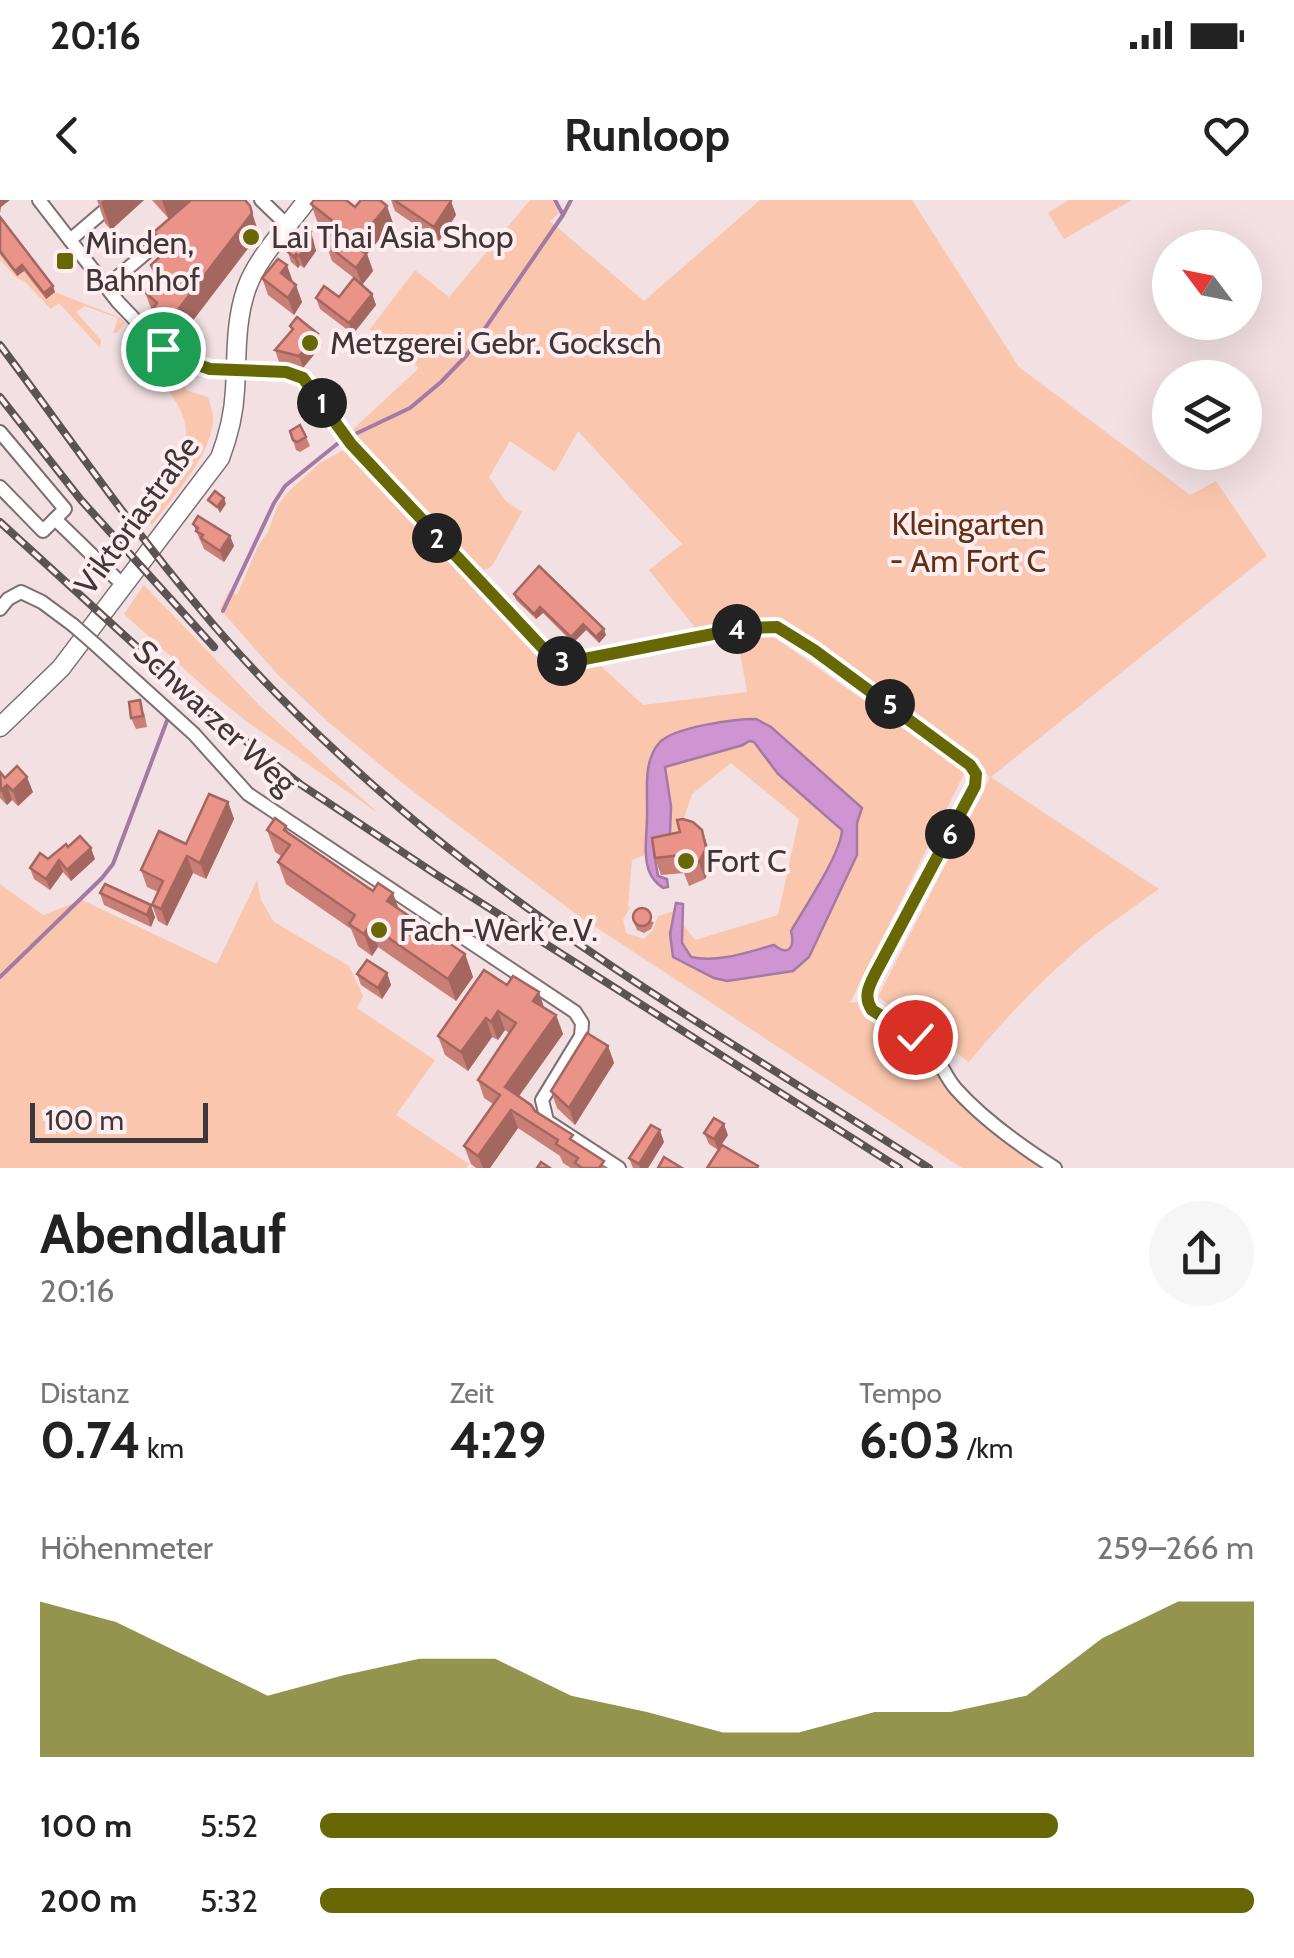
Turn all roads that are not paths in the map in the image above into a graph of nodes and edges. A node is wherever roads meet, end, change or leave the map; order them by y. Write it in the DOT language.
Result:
graph roads {
  1 [pos="39,200"];
  2 [pos="117,200"];
  3 [pos="262,200"];
  4 [pos="307,200"];
  5 [pos="184,220"];
  6 [pos="288,226"];
  7 [pos="70,240"];
  8 [pos="106,287"];
  9 [pos="235,370"];
  10 [pos="0,432"];
  11 [pos="0,487"];
  12 [pos="55,518"];
  13 [pos="124,586"];
  14 [pos="0,609"];
  15 [pos="0,728"];
  16 [pos="619,1168"];
  17 [pos="1054,1168"];
  1 -- 7 [label="street"];
  2 -- 7 [label="street"];
  3 -- 6 [label="street"];
  4 -- 6 [label="main road, Viktoriastraße"];
  5 -- 8 [label="street"];
  6 -- 9 [label="main road, Viktoriastraße"];
  7 -- 8 [label="street"];
  8 -- 9 [label="street"];
  9 -- 13 [label="main road, Viktoriastraße"];
  9 -- 17 [label="street"];
  10 -- 12 [label="street"];
  11 -- 12 [label="street"];
  12 -- 13 [label="street"];
  13 -- 15 [label="main road, Viktoriastraße"];
  14 -- 16 [label="street, Schwarzer Weg, bridge"];
}
